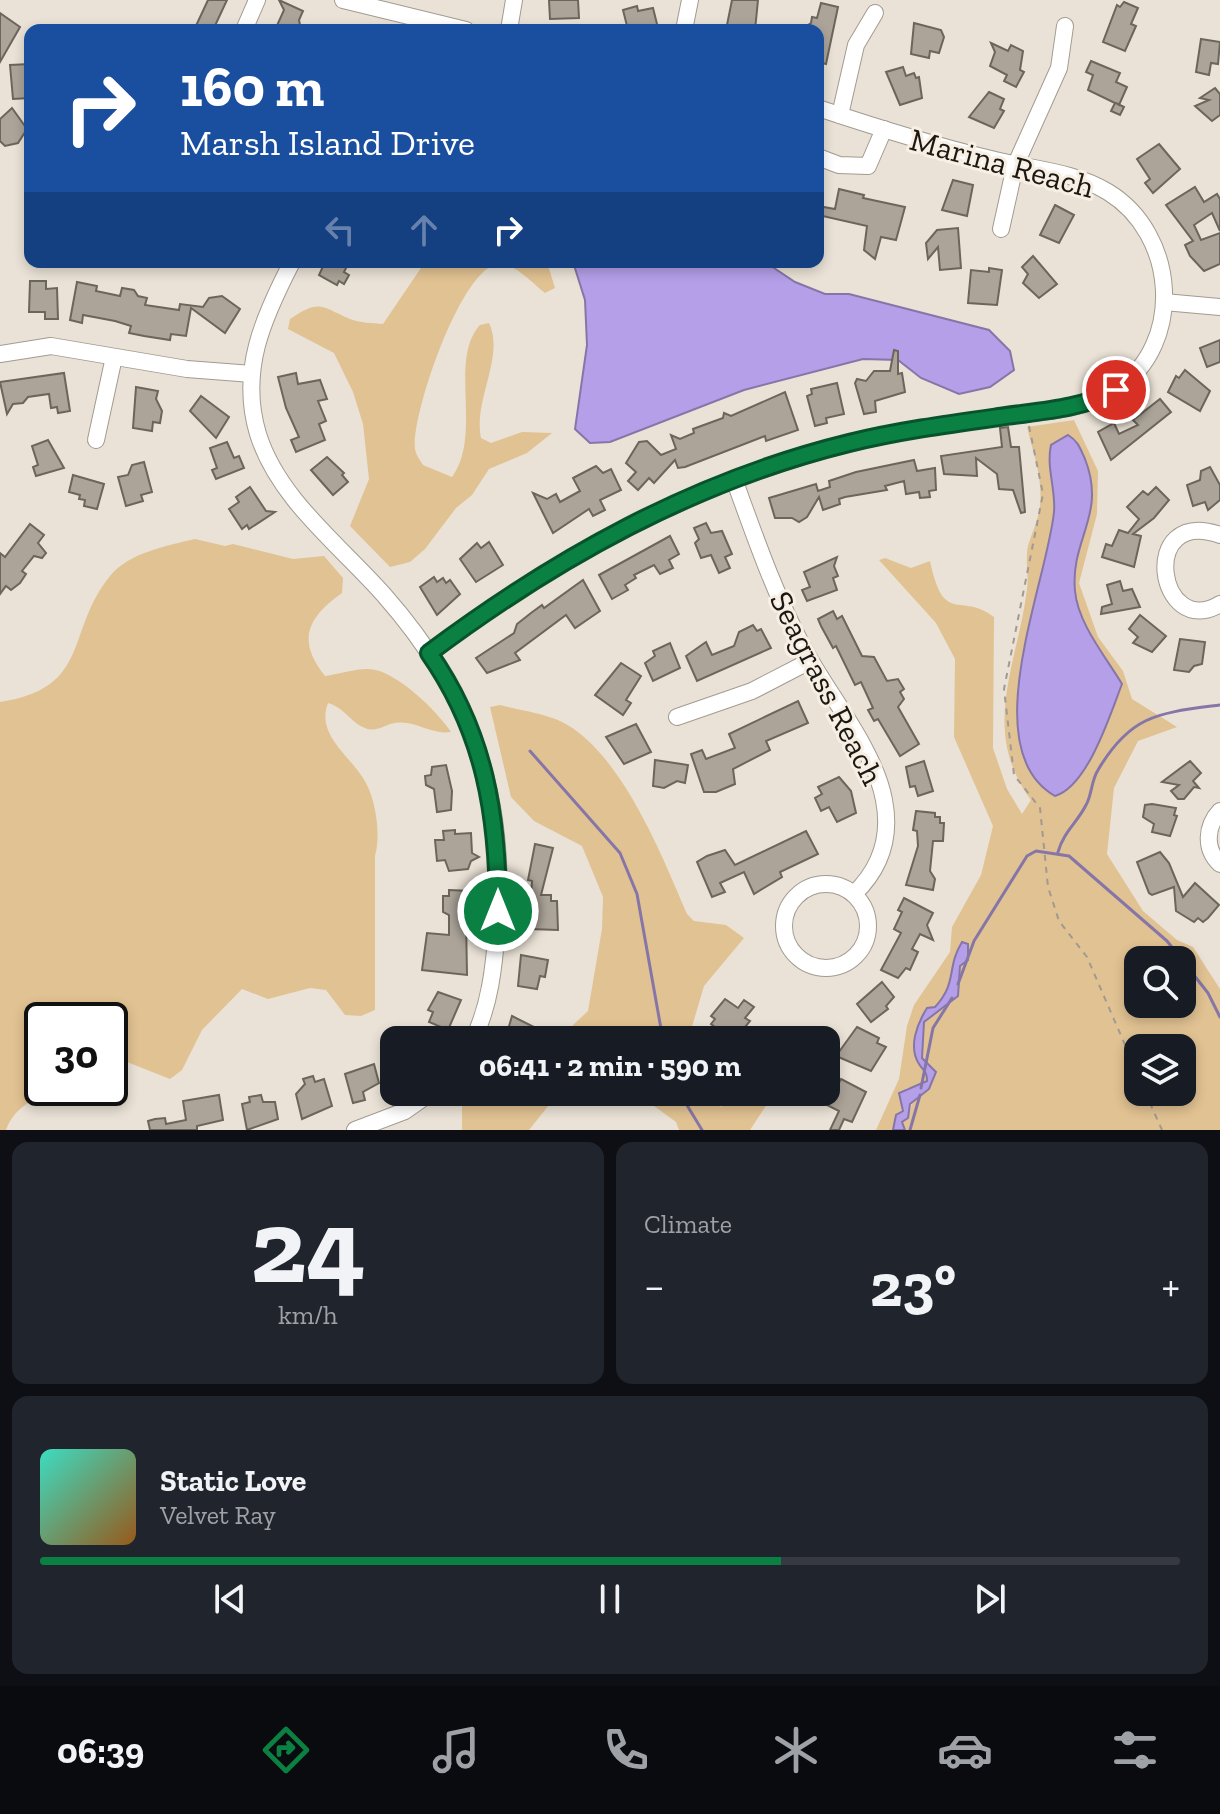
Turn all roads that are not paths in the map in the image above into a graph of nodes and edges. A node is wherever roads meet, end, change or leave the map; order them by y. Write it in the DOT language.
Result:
graph roads {
  1 [pos="257,0"];
  2 [pos="343,0"];
  3 [pos="514,0"];
  4 [pos="690,0"];
  5 [pos="875,13"];
  6 [pos="247,24"];
  7 [pos="413,24"];
  8 [pos="510,24"];
  9 [pos="685,24"];
  10 [pos="1065,26"];
  11 [pos="824,110"];
  12 [pos="840,115"];
  13 [pos="884,129"];
  14 [pos="824,159"];
  15 [pos="1015,166"];
  16 [pos="1001,229"];
  17 [pos="289,268"];
  18 [pos="1164,302"];
  19 [pos="1220,307"];
  20 [pos="0,354"];
  21 [pos="114,357"];
  22 [pos="252,374"];
  23 [pos="96,440"];
  24 [pos="734,479"];
  25 [pos="1220,535"];
  26 [pos="1220,604"];
  27 [pos="429,653"];
  28 [pos="810,661"];
  29 [pos="677,717"];
  30 [pos="1220,811"];
  31 [pos="1220,864"];
  32 [pos="854,894"];
  33 [pos="479,1026"];
  34 [pos="412,1106"];
  35 [pos="383,1126"];
  36 [pos="355,1130"];
  1 -- 6 [label="street"];
  2 -- 7 [label="street"];
  3 -- 8 [label="street"];
  4 -- 9 [label="street"];
  5 -- 12 [label="street"];
  10 -- 15 [label="street"];
  11 -- 12 [label="street, Marina Reach"];
  12 -- 13 [label="street, Marina Reach"];
  13 -- 14 [label="street"];
  13 -- 15 [label="street, Marina Reach"];
  15 -- 16 [label="street"];
  15 -- 18 [label="street, Marina Reach"];
  17 -- 22 [label="street"];
  18 -- 19 [label="street"];
  18 -- 24 [label="street"];
  20 -- 21 [label="street"];
  21 -- 22 [label="street"];
  21 -- 23 [label="street"];
  22 -- 27 [label="street"];
  24 -- 27 [label="street"];
  24 -- 28 [label="street, Seagrass Reach"];
  25 -- 26 [label="street"];
  27 -- 33 [label="street"];
  28 -- 29 [label="street"];
  28 -- 32 [label="street, Seagrass Reach"];
  30 -- 31 [label="street"];
  32 -- 32 [label="street"];
  34 -- 35 [label="street"];
  35 -- 36 [label="street"];
}
